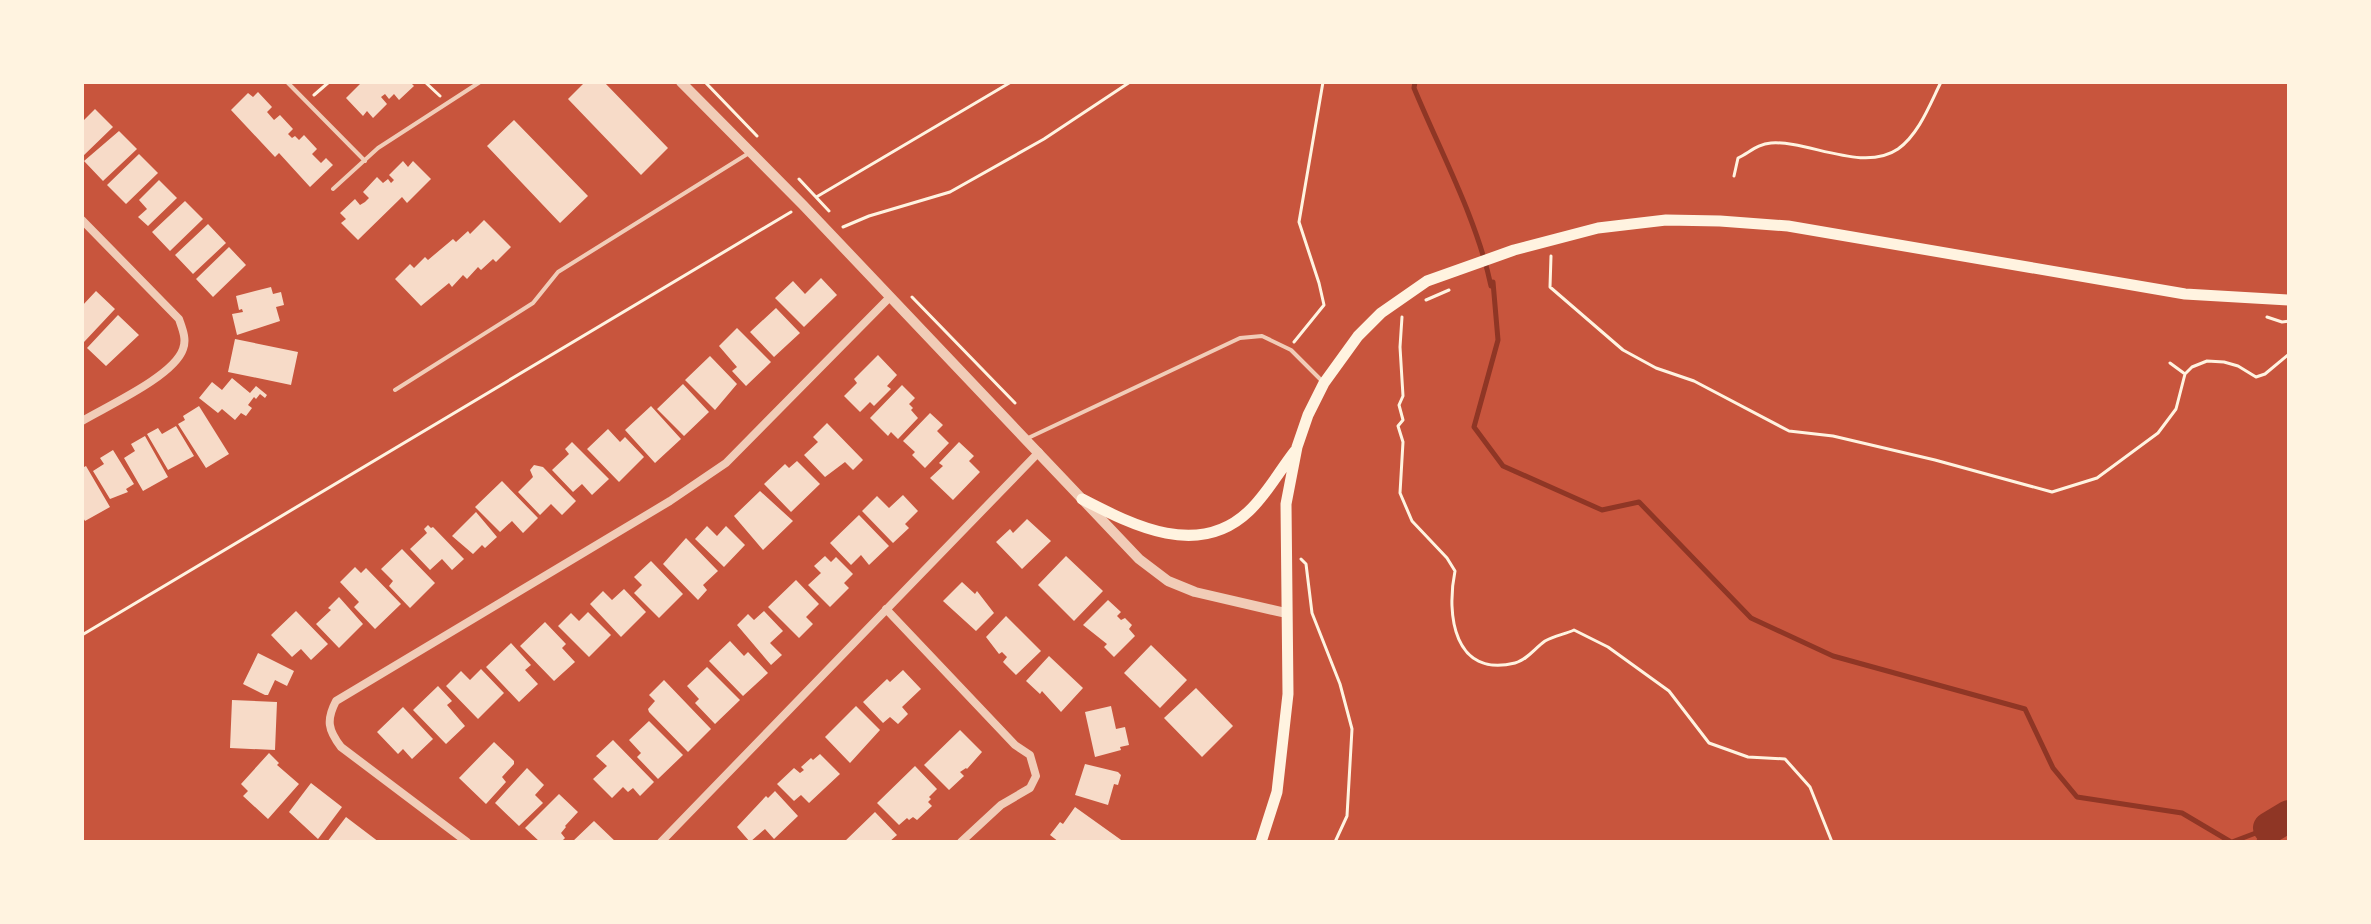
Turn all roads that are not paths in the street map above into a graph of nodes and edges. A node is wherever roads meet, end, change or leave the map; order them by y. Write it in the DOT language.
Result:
graph roads {
  1 [pos="287,82"];
  2 [pos="480,82"];
  3 [pos="681,82"];
  4 [pos="749,153"];
  5 [pos="365,161"];
  6 [pos="333,189"];
  7 [pos="82,220"];
  8 [pos="890,297"];
  9 [pos="2289,300"];
  10 [pos="1324,383"];
  11 [pos="395,390"];
  12 [pos="82,421"];
  13 [pos="1026,439"];
  14 [pos="1297,447"];
  15 [pos="1039,452"];
  16 [pos="1082,499"];
  17 [pos="886,609"];
  18 [pos="1286,613"];
  19 [pos="467,842"];
  20 [pos="661,842"];
  21 [pos="961,842"];
  22 [pos="1261,842"];
  1 -- 5 [label="lane"];
  2 -- 5 [label="lane"];
  3 -- 4 [label="street"];
  4 -- 8 [label="street"];
  4 -- 11 [label="lane"];
  5 -- 6 [label="lane"];
  7 -- 12 [label="street"];
  8 -- 13 [label="street"];
  8 -- 19 [label="street"];
  9 -- 10 [label="main road"];
  10 -- 13 [label="lane"];
  10 -- 14 [label="main road"];
  13 -- 15 [label="street"];
  14 -- 16 [label="main road"];
  14 -- 18 [label="main road"];
  15 -- 16 [label="street"];
  15 -- 17 [label="street"];
  16 -- 18 [label="street"];
  17 -- 20 [label="street"];
  17 -- 21 [label="street"];
  18 -- 22 [label="main road"];
}
